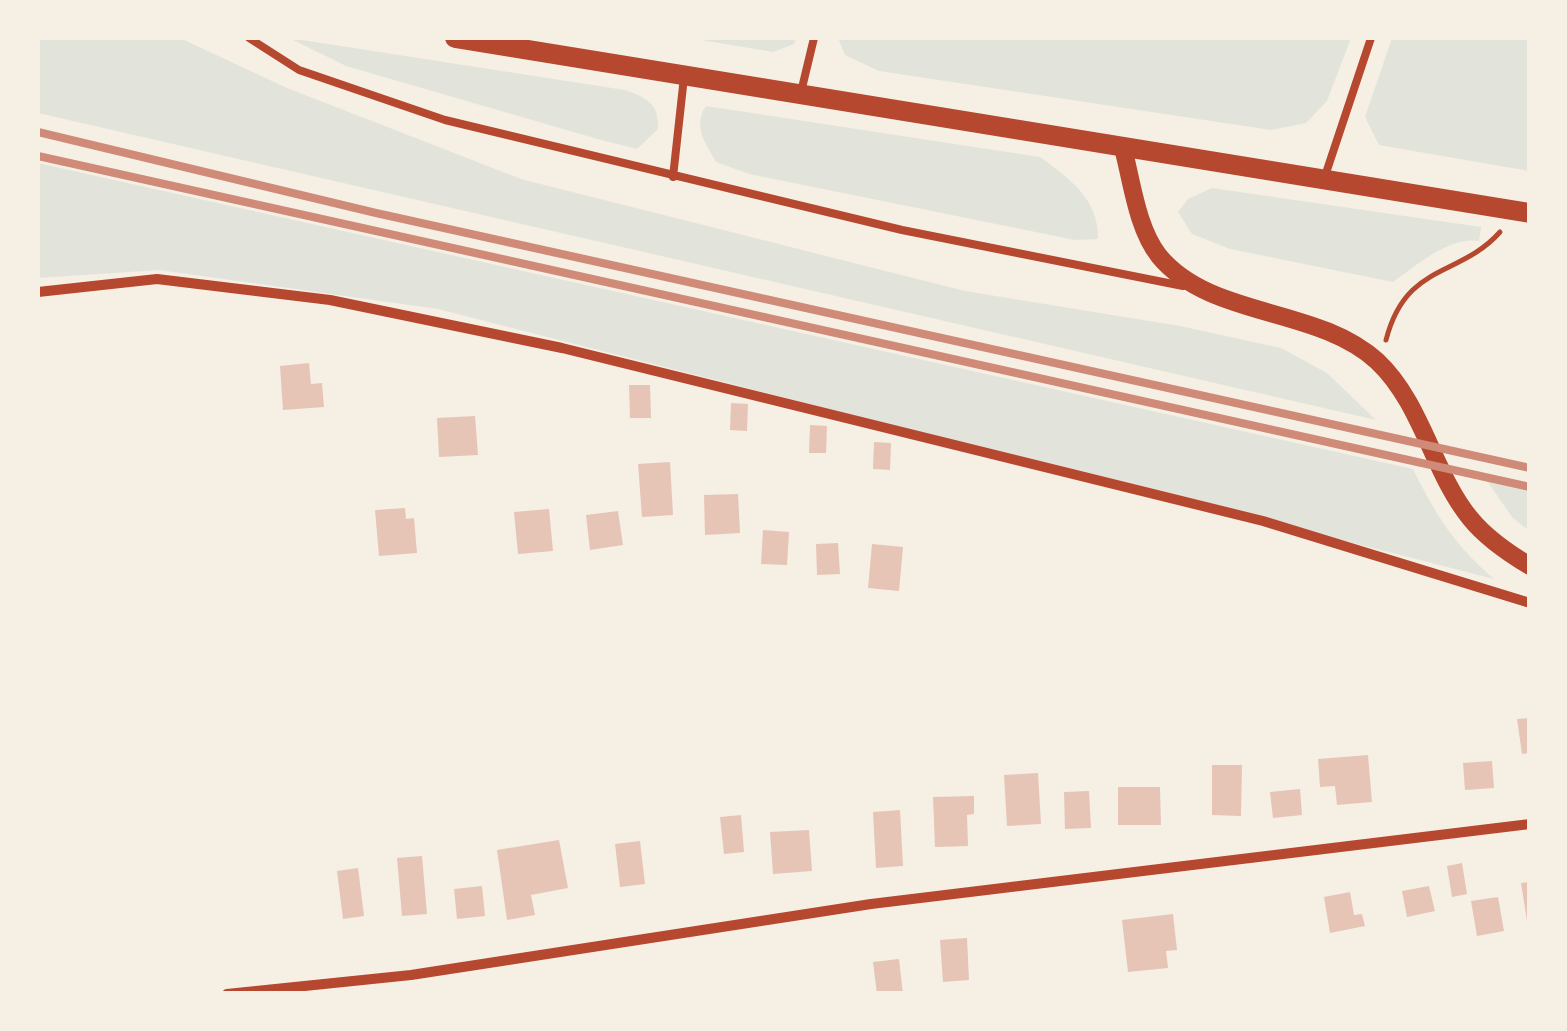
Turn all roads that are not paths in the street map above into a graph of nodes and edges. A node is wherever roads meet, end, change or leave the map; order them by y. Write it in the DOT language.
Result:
graph roads {
  1 [pos="250,38"];
  2 [pos="455,38"];
  3 [pos="814,38"];
  4 [pos="1371,38"];
  5 [pos="684,75"];
  6 [pos="800,95"];
  7 [pos="1123,148"];
  8 [pos="673,177"];
  9 [pos="1324,179"];
  10 [pos="1524,212"];
  11 [pos="1204,290"];
  12 [pos="38,292"];
  13 [pos="1530,566"];
  14 [pos="1530,603"];
  15 [pos="1530,824"];
  16 [pos="227,994"];
  1 -- 8 [label="lane"];
  2 -- 5 [label="main road"];
  3 -- 6 [label="lane"];
  4 -- 9 [label="lane"];
  5 -- 6 [label="main road"];
  5 -- 8 [label="lane"];
  6 -- 7 [label="main road"];
  7 -- 9 [label="main road"];
  7 -- 11 [label="street"];
  8 -- 11 [label="lane"];
  9 -- 10 [label="main road"];
  11 -- 13 [label="street"];
  12 -- 14 [label="street"];
  15 -- 16 [label="street"];
}
